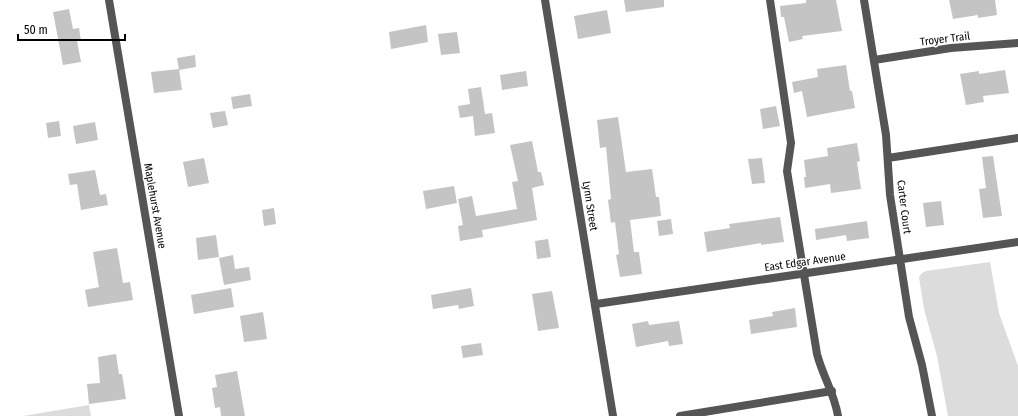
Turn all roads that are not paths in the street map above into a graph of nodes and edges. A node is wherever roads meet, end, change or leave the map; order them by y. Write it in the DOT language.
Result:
graph roads {
  1 [pos="109,0"];
  2 [pos="545,0"];
  3 [pos="770,0"];
  4 [pos="864,0"];
  5 [pos="1018,43"];
  6 [pos="874,60"];
  7 [pos="1018,138"];
  8 [pos="888,158"];
  9 [pos="1018,242"];
  10 [pos="900,259"];
  11 [pos="804,273"];
  12 [pos="596,304"];
  13 [pos="832,391"];
  14 [pos="179,416"];
  15 [pos="613,416"];
  16 [pos="680,416"];
  17 [pos="838,416"];
  18 [pos="932,416"];
  1 -- 14 [label="street, Maplehurst Avenue"];
  2 -- 12 [label="street, Lynn Street"];
  3 -- 11 [label="street"];
  4 -- 6 [label="street, Carter Court"];
  5 -- 6 [label="street, Troyer Trail"];
  6 -- 8 [label="street, Carter Court"];
  7 -- 8 [label="street"];
  8 -- 10 [label="street, Carter Court"];
  9 -- 10 [label="street, East Edgar Avenue"];
  10 -- 11 [label="street, East Edgar Avenue"];
  10 -- 18 [label="street, Carter Court"];
  11 -- 12 [label="street, East Edgar Avenue"];
  11 -- 13 [label="street"];
  12 -- 15 [label="street, Lynn Street"];
  13 -- 16 [label="street"];
  13 -- 17 [label="street"];
}
